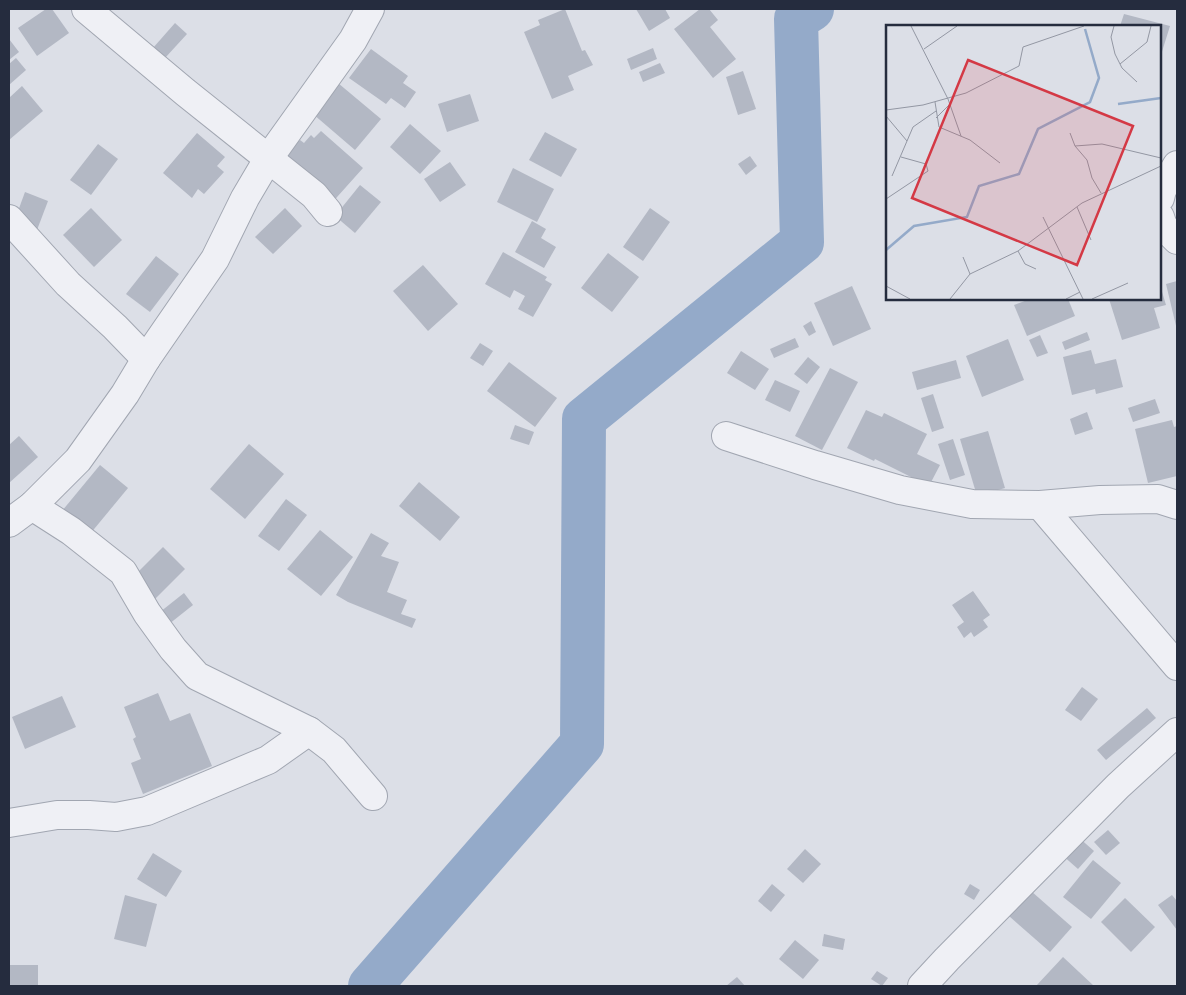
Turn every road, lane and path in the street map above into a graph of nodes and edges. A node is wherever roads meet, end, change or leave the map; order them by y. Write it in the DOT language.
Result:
graph roads {
  1 [pos="86,9"];
  2 [pos="370,9"];
  3 [pos="268,159"];
  4 [pos="1177,165"];
  5 [pos="1161,194"];
  6 [pos="328,212"];
  7 [pos="9,219"];
  8 [pos="1161,220"];
  9 [pos="1177,240"];
  10 [pos="146,358"];
  11 [pos="726,436"];
  12 [pos="1040,505"];
  13 [pos="1177,505"];
  14 [pos="32,506"];
  15 [pos="9,523"];
  16 [pos="1177,666"];
  17 [pos="309,731"];
  18 [pos="1177,732"];
  19 [pos="374,796"];
  20 [pos="9,823"];
  21 [pos="922,986"];
  1 -- 3 [label="street"];
  2 -- 3 [label="street"];
  3 -- 6 [label="street"];
  3 -- 10 [label="street"];
  4 -- 5 [label="street"];
  7 -- 10 [label="street"];
  8 -- 9 [label="street"];
  10 -- 14 [label="street"];
  11 -- 12 [label="street"];
  12 -- 13 [label="street"];
  12 -- 16 [label="street"];
  14 -- 15 [label="street"];
  14 -- 17 [label="street"];
  17 -- 19 [label="street"];
  17 -- 20 [label="street"];
  18 -- 21 [label="street"];
}
